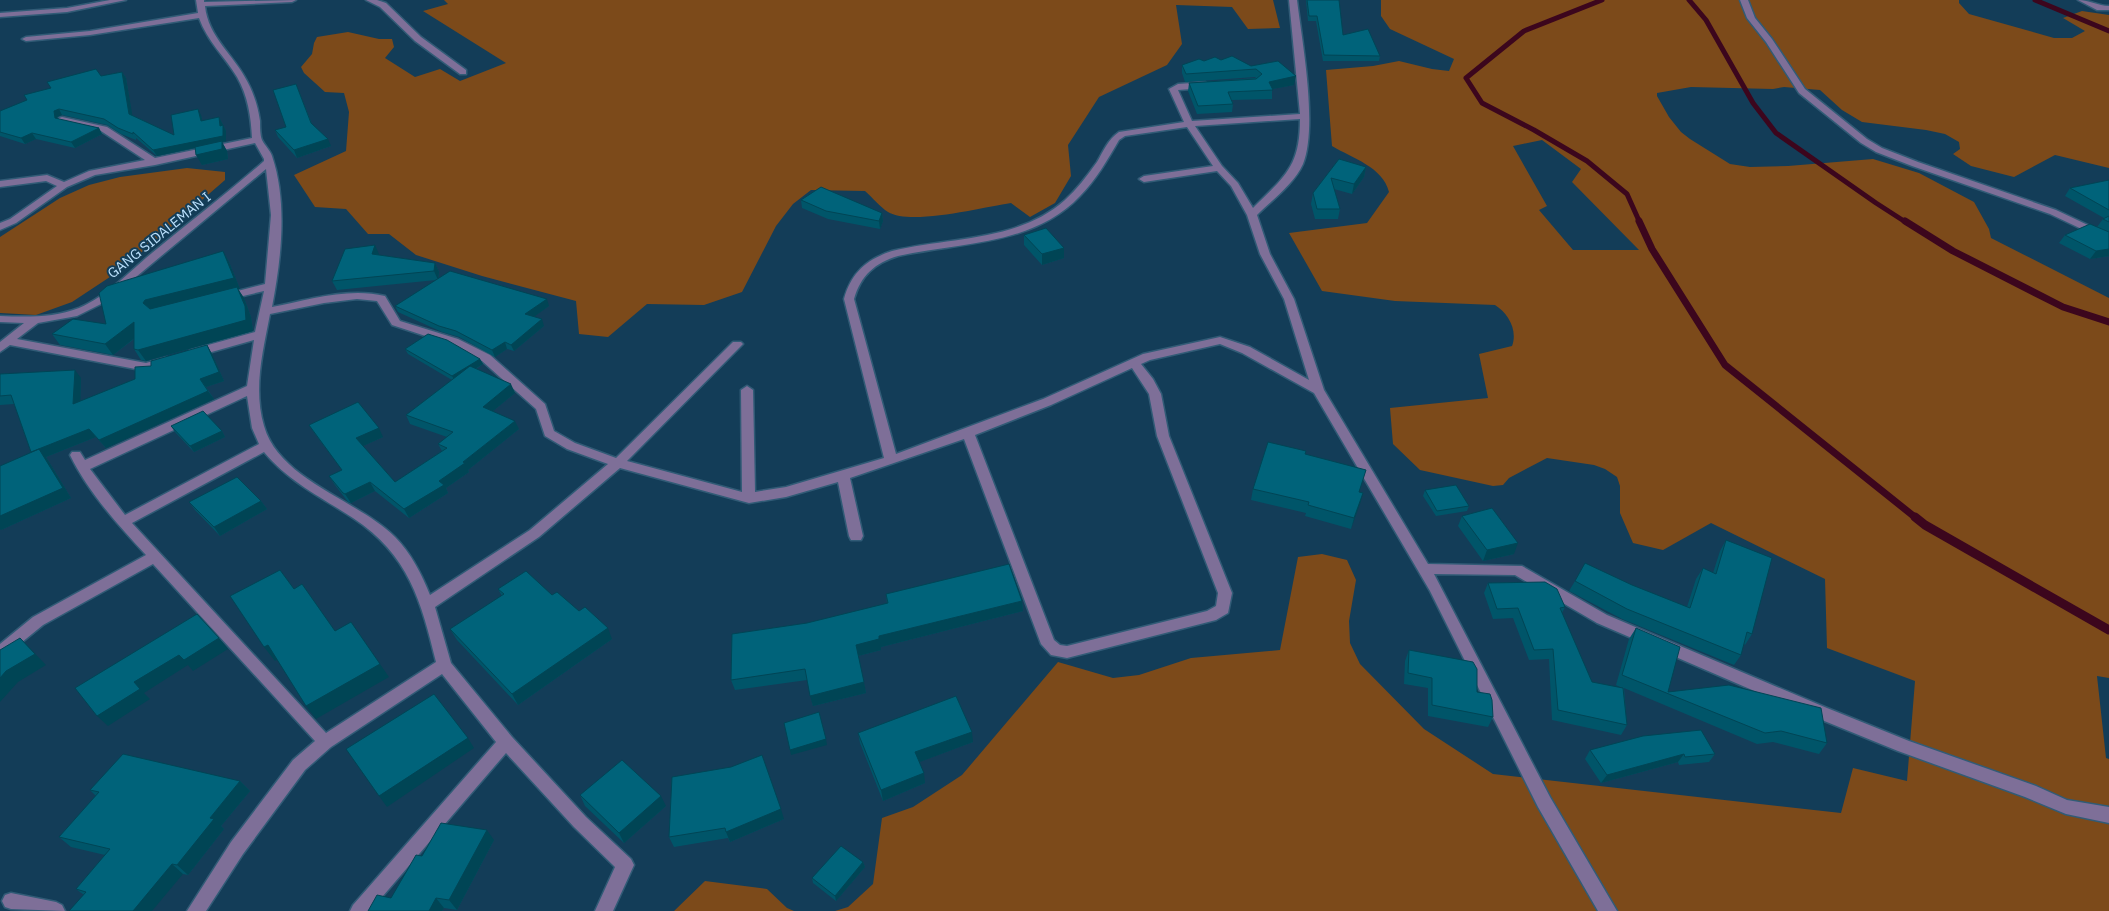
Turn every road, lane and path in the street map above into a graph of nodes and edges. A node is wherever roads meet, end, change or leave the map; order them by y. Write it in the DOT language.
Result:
graph roads {
  1 [pos="122,0"];
  2 [pos="292,0"];
  3 [pos="370,0"];
  4 [pos="1293,0"];
  5 [pos="1744,0"];
  6 [pos="2082,0"];
  7 [pos="201,7"];
  8 [pos="2109,8"];
  9 [pos="0,15"];
  10 [pos="26,39"];
  11 [pos="464,72"];
  12 [pos="1210,84"];
  13 [pos="1304,116"];
  14 [pos="62,120"];
  15 [pos="1189,124"];
  16 [pos="257,140"];
  17 [pos="155,162"];
  18 [pos="268,162"];
  19 [pos="1219,168"];
  20 [pos="1144,179"];
  21 [pos="0,184"];
  22 [pos="64,185"];
  23 [pos="1252,215"];
  24 [pos="0,227"];
  25 [pos="2109,239"];
  26 [pos="270,286"];
  27 [pos="214,301"];
  28 [pos="265,312"];
  29 [pos="0,319"];
  30 [pos="35,320"];
  31 [pos="259,335"];
  32 [pos="4,344"];
  33 [pos="737,344"];
  34 [pos="1135,364"];
  35 [pos="254,388"];
  36 [pos="747,390"];
  37 [pos="1318,390"];
  38 [pos="968,433"];
  39 [pos="265,446"];
  40 [pos="891,460"];
  41 [pos="617,463"];
  42 [pos="843,475"];
  43 [pos="749,498"];
  44 [pos="123,522"];
  45 [pos="856,536"];
  46 [pos="156,556"];
  47 [pos="1424,569"];
  48 [pos="426,605"];
  49 [pos="0,652"];
  50 [pos="444,665"];
  51 [pos="325,742"];
  52 [pos="506,742"];
  53 [pos="2109,815"];
  54 [pos="11,901"];
  55 [pos="56,911"];
  56 [pos="196,911"];
  57 [pos="359,911"];
  58 [pos="604,911"];
  59 [pos="1608,911"];
  1 -- 9 [label="street"];
  2 -- 7 [label="street"];
  3 -- 11 [label="street"];
  4 -- 13 [label="street"];
  5 -- 25 [label="street"];
  6 -- 8 [label="street"];
  7 -- 10 [label="street"];
  7 -- 16 [label="street"];
  12 -- 15 [label="street"];
  13 -- 15 [label="street"];
  13 -- 23 [label="street"];
  14 -- 17 [label="street"];
  15 -- 19 [label="street"];
  15 -- 40 [label="street"];
  16 -- 17 [label="street"];
  16 -- 18 [label="street"];
  17 -- 22 [label="street"];
  18 -- 26 [label="street"];
  18 -- 30 [label="street, GANG SIDALEMAN I"];
  19 -- 20 [label="street"];
  19 -- 23 [label="street"];
  21 -- 22 [label="street"];
  22 -- 24 [label="street"];
  23 -- 37 [label="street"];
  26 -- 27 [label="street"];
  26 -- 28 [label="street"];
  28 -- 31 [label="street"];
  28 -- 41 [label="street"];
  29 -- 30 [label="street, GANG SIDALEMAN I"];
  30 -- 32 [label="street"];
  31 -- 32 [label="street"];
  31 -- 35 [label="street"];
  33 -- 41 [label="street"];
  34 -- 37 [label="street"];
  34 -- 38 [label="street"];
  34 -- 38 [label="street"];
  35 -- 39 [label="street"];
  35 -- 44 [label="street"];
  36 -- 43 [label="street"];
  37 -- 47 [label="street"];
  38 -- 40 [label="street"];
  39 -- 44 [label="street"];
  39 -- 48 [label="street"];
  40 -- 42 [label="street"];
  41 -- 43 [label="street"];
  41 -- 48 [label="street"];
  42 -- 43 [label="street"];
  42 -- 45 [label="street"];
  44 -- 46 [label="street"];
  46 -- 49 [label="street"];
  46 -- 51 [label="street"];
  47 -- 53 [label="street"];
  47 -- 59 [label="street"];
  48 -- 50 [label="street"];
  50 -- 51 [label="street"];
  50 -- 52 [label="street"];
  51 -- 56 [label="street"];
  52 -- 57 [label="street"];
  52 -- 58 [label="street"];
  54 -- 55 [label="street"];
}
